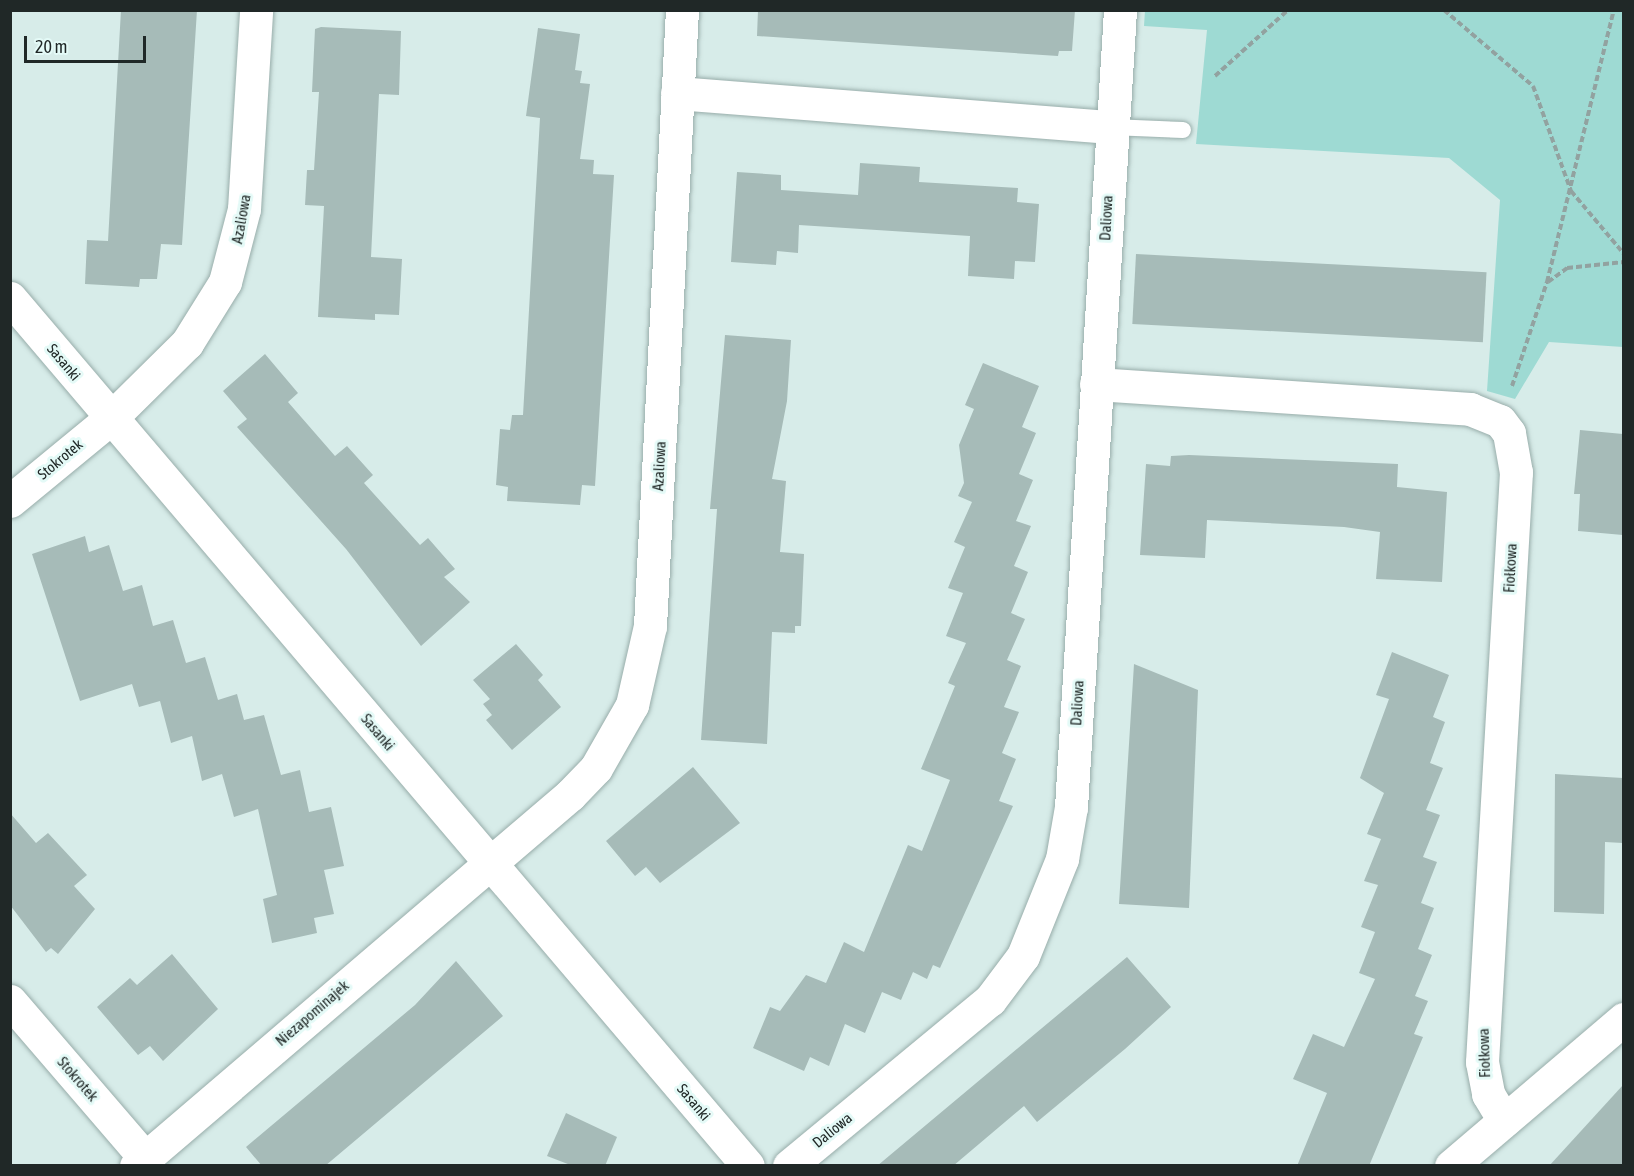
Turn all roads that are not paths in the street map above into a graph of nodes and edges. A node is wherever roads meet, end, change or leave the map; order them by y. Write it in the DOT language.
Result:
graph roads {
  1 [pos="256,10"];
  2 [pos="682,10"];
  3 [pos="1120,10"];
  4 [pos="677,93"];
  5 [pos="1111,127"];
  6 [pos="1183,130"];
  7 [pos="10,298"];
  8 [pos="1096,384"];
  9 [pos="111,418"];
  10 [pos="10,501"];
  11 [pos="488,861"];
  12 [pos="10,1001"];
  13 [pos="1623,1019"];
  14 [pos="1504,1121"];
  15 [pos="141,1162"];
  16 [pos="748,1166"];
  17 [pos="789,1166"];
  18 [pos="1451,1166"];
  1 -- 9 [label="street, Azaliowa"];
  2 -- 4 [label="street, Azaliowa"];
  3 -- 5 [label="street, Daliowa"];
  4 -- 5 [label="street"];
  4 -- 11 [label="street, Azaliowa"];
  5 -- 6 [label="lane"];
  5 -- 8 [label="street, Daliowa"];
  7 -- 9 [label="street, Sasanki"];
  8 -- 14 [label="street, Fiołkowa"];
  8 -- 17 [label="street, Daliowa"];
  9 -- 10 [label="street, Stokrotek"];
  9 -- 11 [label="street, Sasanki"];
  11 -- 15 [label="street, Niezapominajek"];
  11 -- 16 [label="street, Sasanki"];
  12 -- 15 [label="street, Stokrotek"];
  13 -- 14 [label="street"];
  14 -- 18 [label="street"];
}
